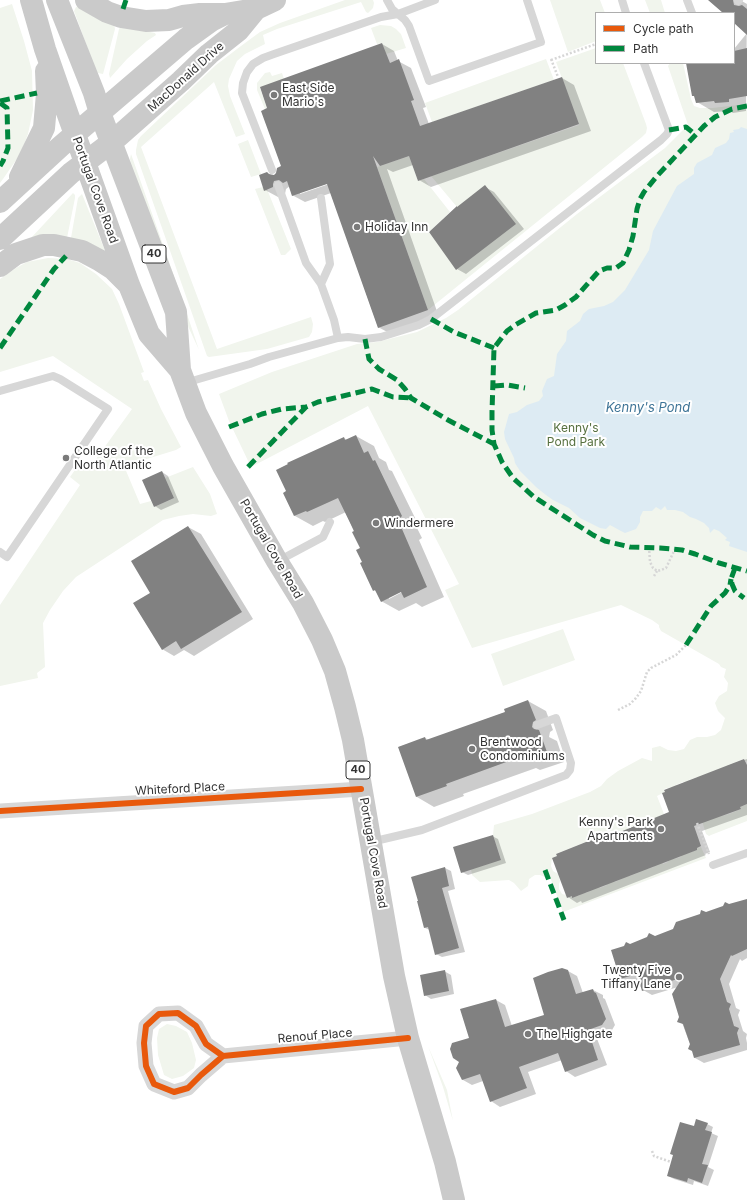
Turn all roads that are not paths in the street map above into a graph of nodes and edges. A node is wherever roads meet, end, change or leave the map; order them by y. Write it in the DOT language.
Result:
graph roads {
  1 [pos="31,0"];
  2 [pos="57,0"];
  3 [pos="86,0"];
  4 [pos="387,0"];
  5 [pos="435,0"];
  6 [pos="527,0"];
  7 [pos="622,0"];
  8 [pos="687,0"];
  9 [pos="266,4"];
  10 [pos="626,12"];
  11 [pos="692,12"];
  12 [pos="225,14"];
  13 [pos="398,14"];
  14 [pos="45,49"];
  15 [pos="644,64"];
  16 [pos="100,113"];
  17 [pos="75,135"];
  18 [pos="112,142"];
  19 [pos="85,162"];
  20 [pos="272,170"];
  21 [pos="278,185"];
  22 [pos="6,196"];
  23 [pos="320,198"];
  24 [pos="0,239"];
  25 [pos="0,266"];
  26 [pos="321,284"];
  27 [pos="130,285"];
  28 [pos="338,338"];
  29 [pos="182,376"];
  30 [pos="0,391"];
  31 [pos="330,522"];
  32 [pos="0,552"];
  33 [pos="277,561"];
  34 [pos="537,725"];
  35 [pos="361,789"];
  36 [pos="0,811"];
  37 [pos="370,842"];
  38 [pos="747,853"];
  39 [pos="713,865"];
  40 [pos="408,1038"];
  41 [pos="223,1056"];
  42 [pos="454,1200"];
  1 -- 14 [label="main road, Portugal Cove Road / 40"];
  2 -- 16 [label="main road, Portugal Cove Road / 40"];
  3 -- 12 [label="main road"];
  4 -- 13 [label="lane"];
  5 -- 13 [label="lane"];
  6 -- 13 [label="lane"];
  7 -- 10 [label="lane"];
  8 -- 11 [label="lane"];
  9 -- 12 [label="main road, MacDonald Drive"];
  9 -- 18 [label="main road, MacDonald Drive"];
  12 -- 16 [label="main road, MacDonald Drive"];
  13 -- 20 [label="lane"];
  14 -- 17 [label="main road, Portugal Cove Road / 40"];
  14 -- 22 [label="main road"];
  15 -- 28 [label="lane"];
  16 -- 17 [label="main road, MacDonald Drive"];
  16 -- 18 [label="main road, Portugal Cove Road / 40"];
  17 -- 19 [label="main road, Portugal Cove Road / 40"];
  17 -- 22 [label="main road, MacDonald Drive"];
  18 -- 19 [label="main road, MacDonald Drive"];
  18 -- 29 [label="main road, Portugal Cove Road / 40"];
  19 -- 24 [label="main road, MacDonald Drive"];
  19 -- 27 [label="main road, Portugal Cove Road / 40"];
  21 -- 26 [label="lane"];
  23 -- 26 [label="lane"];
  25 -- 27 [label="main road"];
  26 -- 28 [label="lane"];
  27 -- 29 [label="main road, Portugal Cove Road / 40"];
  28 -- 29 [label="lane"];
  29 -- 33 [label="main road, Portugal Cove Road / 40"];
  30 -- 32 [label="lane"];
  31 -- 33 [label="lane"];
  33 -- 35 [label="main road, Portugal Cove Road / 40"];
  34 -- 37 [label="lane"];
  35 -- 36 [label="street, Whiteford Place"];
  35 -- 37 [label="main road, Portugal Cove Road / 40"];
  37 -- 40 [label="main road, Portugal Cove Road / 40"];
  38 -- 39 [label="lane"];
  40 -- 41 [label="street, Renouf Place"];
  40 -- 42 [label="main road, Portugal Cove Road / 40"];
  41 -- 41 [label="street"];
}
